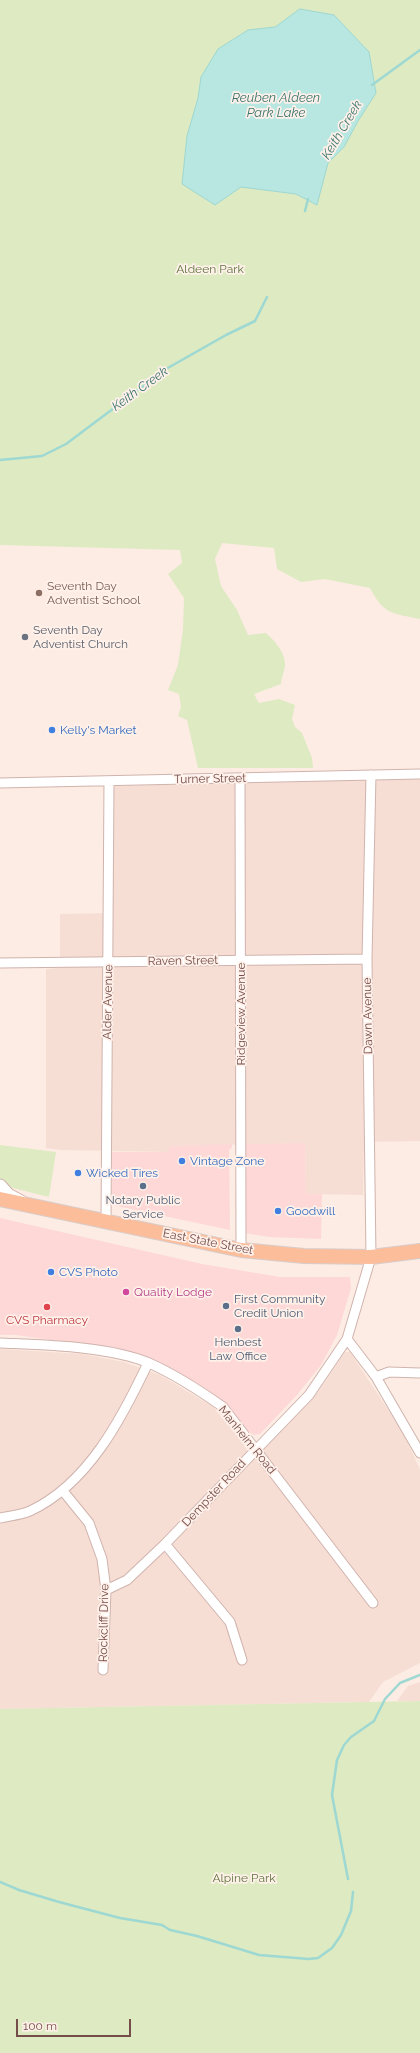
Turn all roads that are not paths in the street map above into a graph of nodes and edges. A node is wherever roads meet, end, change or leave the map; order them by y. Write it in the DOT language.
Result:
graph roads {
  1 [pos="420,774"];
  2 [pos="371,775"];
  3 [pos="240,778"];
  4 [pos="109,781"];
  5 [pos="0,783"];
  6 [pos="241,960"];
  7 [pos="367,960"];
  8 [pos="0,963"];
  9 [pos="109,963"];
  10 [pos="0,1186"];
  11 [pos="0,1199"];
  12 [pos="22,1203"];
  13 [pos="0,1204"];
  14 [pos="106,1222"];
  15 [pos="241,1250"];
  16 [pos="420,1251"];
  17 [pos="371,1257"];
  18 [pos="347,1339"];
  19 [pos="0,1343"];
  20 [pos="148,1363"];
  21 [pos="420,1373"];
  22 [pos="376,1377"];
  23 [pos="256,1449"];
  24 [pos="420,1453"];
  25 [pos="63,1491"];
  26 [pos="0,1518"];
  27 [pos="165,1544"];
  28 [pos="106,1590"];
  29 [pos="373,1603"];
  30 [pos="242,1660"];
  31 [pos="103,1670"];
  1 -- 2 [label="street, Turner Street"];
  2 -- 3 [label="street, Turner Street"];
  2 -- 7 [label="street, Dawn Avenue"];
  3 -- 4 [label="street, Turner Street"];
  3 -- 6 [label="street, Ridgeview Avenue"];
  4 -- 5 [label="street, Turner Street"];
  4 -- 9 [label="street, Alder Avenue"];
  6 -- 7 [label="street, Raven Street"];
  6 -- 9 [label="street, Raven Street"];
  6 -- 15 [label="street, Ridgeview Avenue"];
  7 -- 17 [label="street, Dawn Avenue"];
  8 -- 9 [label="street, Raven Street"];
  9 -- 14 [label="street, Alder Avenue"];
  10 -- 12 [label="main road"];
  11 -- 12 [label="main road, East State Street"];
  12 -- 13 [label="main road"];
  12 -- 14 [label="main road, East State Street"];
  14 -- 15 [label="main road, East State Street"];
  15 -- 17 [label="main road, East State Street"];
  16 -- 17 [label="main road, East State Street"];
  17 -- 18 [label="street, Dempster Road"];
  18 -- 22 [label="street"];
  18 -- 23 [label="street, Dempster Road"];
  19 -- 20 [label="street, Manheim Road"];
  20 -- 23 [label="street, Manheim Road"];
  20 -- 25 [label="street"];
  21 -- 22 [label="street"];
  22 -- 24 [label="street"];
  23 -- 27 [label="street, Dempster Road"];
  23 -- 29 [label="street, Manheim Road"];
  25 -- 26 [label="street"];
  25 -- 28 [label="street, Rockcliff Drive"];
  27 -- 28 [label="street, Dempster Road"];
  27 -- 30 [label="street"];
  28 -- 31 [label="street, Rockcliff Drive"];
}
